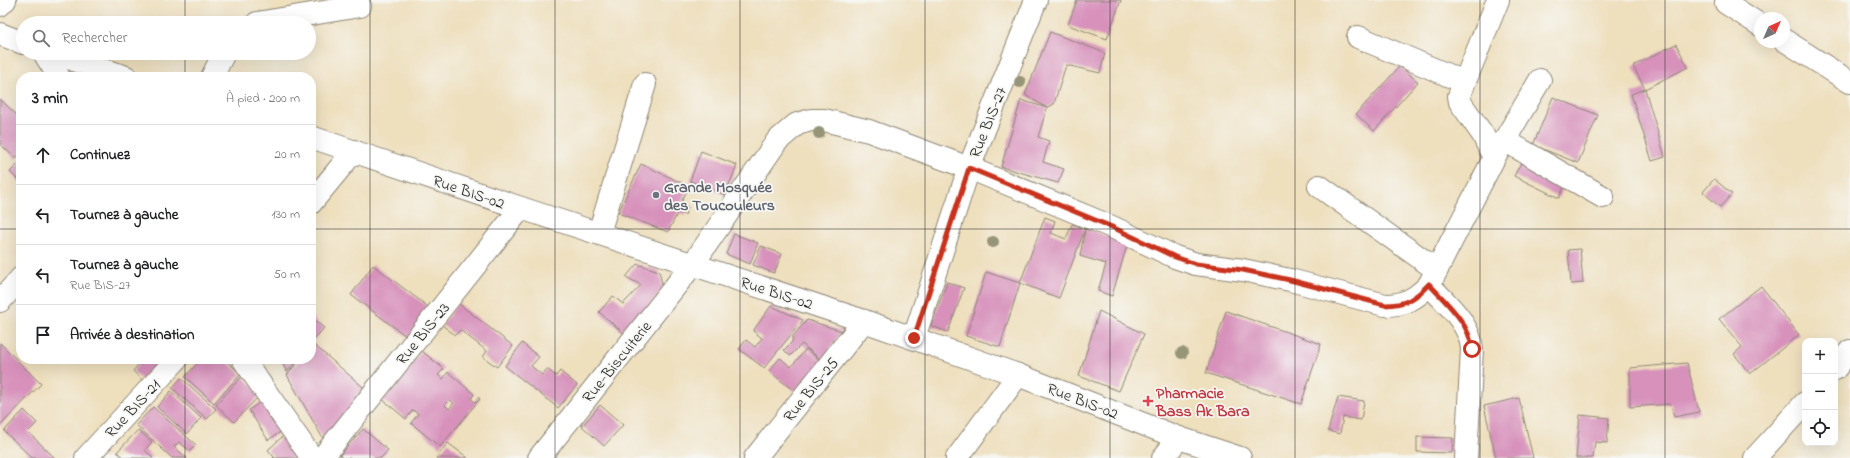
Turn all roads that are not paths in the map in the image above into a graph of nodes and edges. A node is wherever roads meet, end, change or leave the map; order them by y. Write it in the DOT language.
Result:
graph roads {
  1 [pos="5,0"];
  2 [pos="1036,0"];
  3 [pos="1498,0"];
  4 [pos="1726,3"];
  5 [pos="0,5"];
  6 [pos="360,6"];
  7 [pos="299,16"];
  8 [pos="1754,21"];
  9 [pos="0,34"];
  10 [pos="1358,37"];
  11 [pos="16,40"];
  12 [pos="1790,44"];
  13 [pos="48,60"];
  14 [pos="74,60"];
  15 [pos="220,60"];
  16 [pos="56,72"];
  17 [pos="111,72"];
  18 [pos="214,72"];
  19 [pos="1540,80"];
  20 [pos="1464,82"];
  21 [pos="1850,82"];
  22 [pos="645,84"];
  23 [pos="316,139"];
  24 [pos="1499,149"];
  25 [pos="354,151"];
  26 [pos="969,168"];
  27 [pos="1319,186"];
  28 [pos="316,197"];
  29 [pos="1603,197"];
  30 [pos="521,208"];
  31 [pos="598,233"];
  32 [pos="694,264"];
  33 [pos="1433,277"];
  34 [pos="16,283"];
  35 [pos="0,301"];
  36 [pos="864,321"];
  37 [pos="914,338"];
  38 [pos="1850,352"];
  39 [pos="172,364"];
  40 [pos="246,364"];
  41 [pos="1838,366"];
  42 [pos="1018,375"];
  43 [pos="1802,406"];
  44 [pos="1179,438"];
  45 [pos="1760,457"];
  46 [pos="86,458"];
  47 [pos="312,458"];
  48 [pos="322,458"];
  49 [pos="539,458"];
  50 [pos="755,458"];
  51 [pos="957,458"];
  52 [pos="1163,458"];
  53 [pos="1240,458"];
  54 [pos="1466,458"];
  1 -- 5 [label="street"];
  2 -- 26 [label="street, Rue BIS-27"];
  3 -- 20 [label="street"];
  4 -- 8 [label="street"];
  6 -- 7 [label="street"];
  9 -- 11 [label="street"];
  10 -- 20 [label="street"];
  12 -- 21 [label="street"];
  13 -- 16 [label="street"];
  14 -- 17 [label="street"];
  15 -- 18 [label="street"];
  19 -- 24 [label="street"];
  20 -- 24 [label="street"];
  22 -- 31 [label="street"];
  23 -- 25 [label="street, Rue BIS-02"];
  24 -- 29 [label="street"];
  24 -- 33 [label="street"];
  25 -- 28 [label="street"];
  25 -- 30 [label="street, Rue BIS-02"];
  26 -- 32 [label="street, Rue-Biscuiterie"];
  26 -- 33 [label="street, Rue-Biscuiterie"];
  26 -- 37 [label="street, Rue BIS-27"];
  27 -- 33 [label="street"];
  30 -- 31 [label="street, Rue BIS-02"];
  30 -- 48 [label="street, Rue BIS-23"];
  31 -- 32 [label="street, Rue BIS-02"];
  32 -- 36 [label="street, Rue BIS-02"];
  32 -- 49 [label="street, Rue-Biscuiterie"];
  33 -- 54 [label="street"];
  34 -- 35 [label="street"];
  36 -- 37 [label="street, Rue BIS-02"];
  36 -- 50 [label="street, Rue BIS-25"];
  37 -- 42 [label="street, Rue BIS-02"];
  38 -- 41 [label="street"];
  39 -- 46 [label="street, Rue BIS-21"];
  40 -- 47 [label="street"];
  42 -- 44 [label="street, Rue BIS-02"];
  42 -- 51 [label="street"];
  43 -- 45 [label="street"];
  44 -- 52 [label="street"];
  44 -- 53 [label="street, Rue BIS-02"];
}
